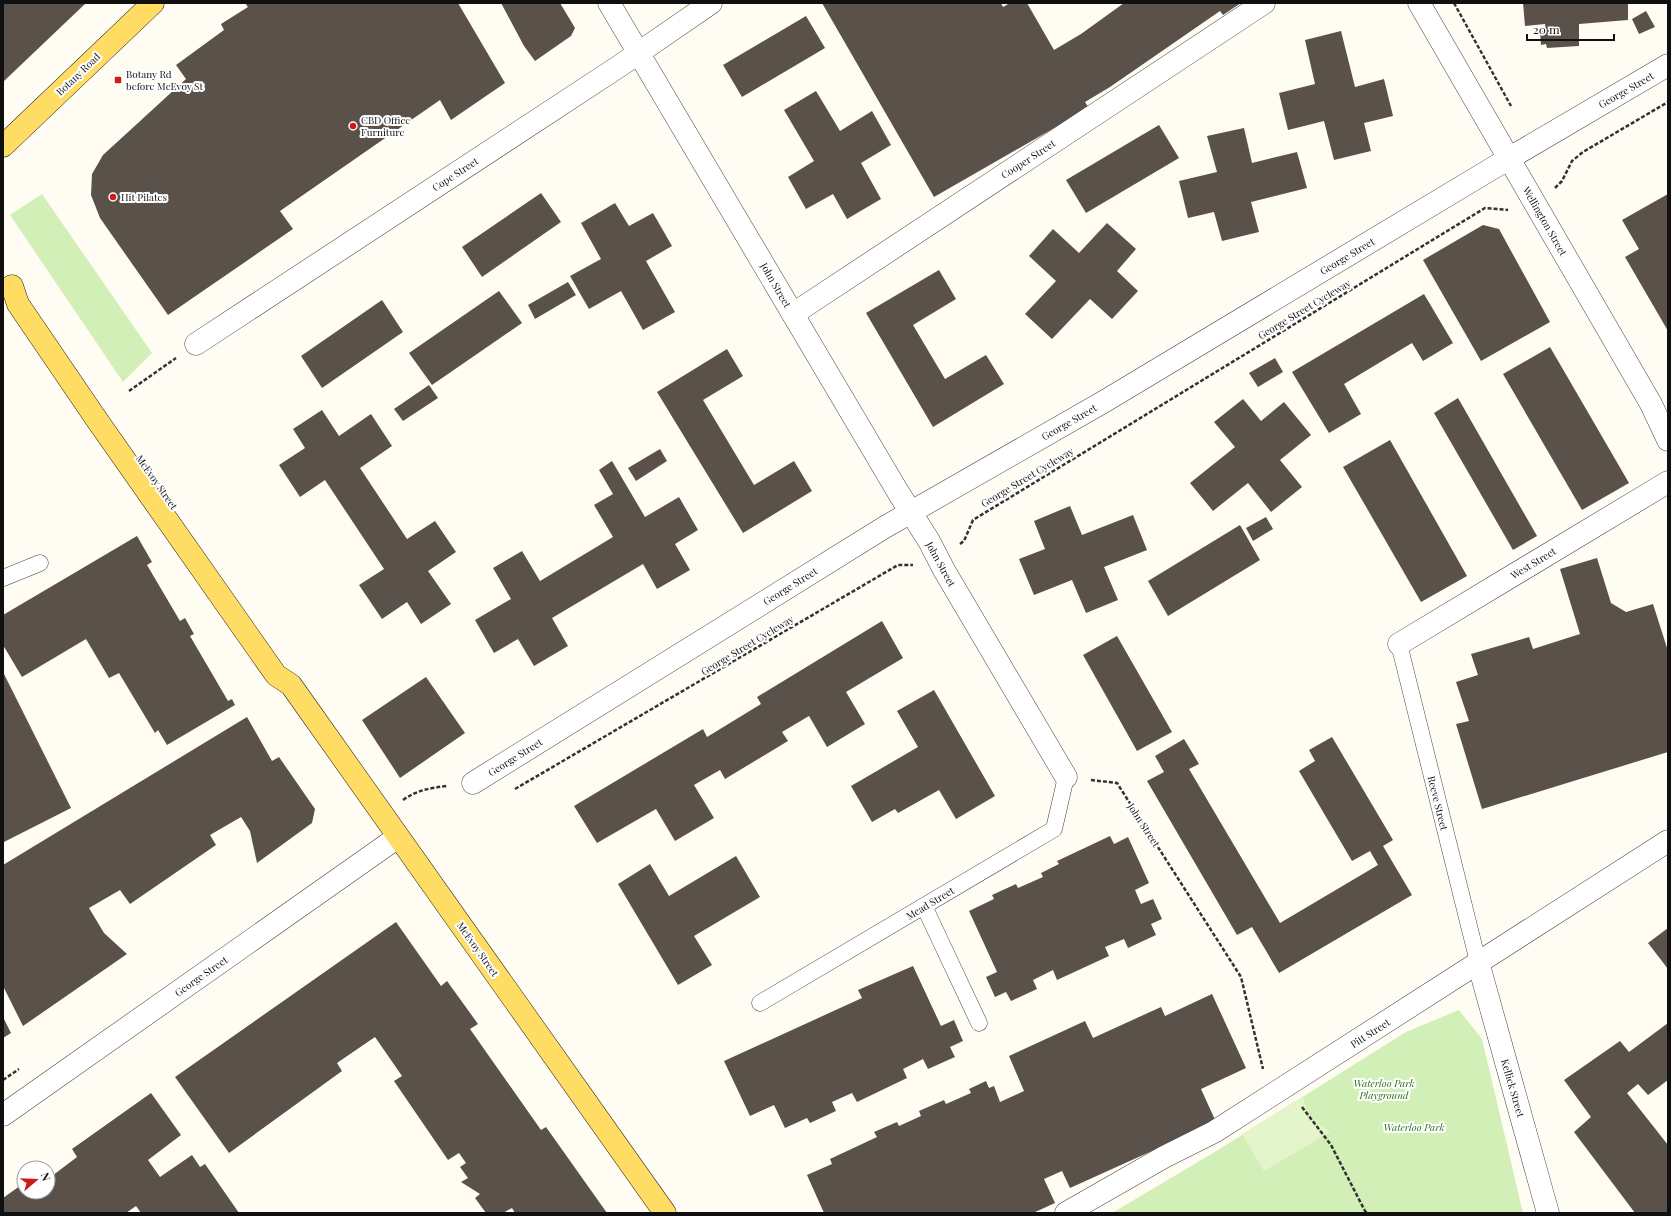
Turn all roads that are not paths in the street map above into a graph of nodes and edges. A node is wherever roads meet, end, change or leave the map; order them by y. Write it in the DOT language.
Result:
graph roads {
  1 [pos="153,3"];
  2 [pos="609,3"];
  3 [pos="712,3"];
  4 [pos="1264,3"];
  5 [pos="1419,3"];
  6 [pos="639,52"];
  7 [pos="1668,65"];
  8 [pos="3,146"];
  9 [pos="1508,159"];
  10 [pos="7,279"];
  11 [pos="793,314"];
  12 [pos="196,344"];
  13 [pos="1668,440"];
  14 [pos="1668,482"];
  15 [pos="910,512"];
  16 [pos="40,563"];
  17 [pos="3,578"];
  18 [pos="1398,644"];
  19 [pos="1066,777"];
  20 [pos="473,783"];
  21 [pos="398,837"];
  22 [pos="1668,841"];
  23 [pos="924,906"];
  24 [pos="1478,962"];
  25 [pos="760,1003"];
  26 [pos="979,1023"];
  27 [pos="3,1115"];
  28 [pos="665,1213"];
  29 [pos="1066,1213"];
  30 [pos="1548,1213"];
  1 -- 8 [label="main road, Botany Road"];
  2 -- 6 [label="street, John Street"];
  3 -- 6 [label="street, Cope Street"];
  4 -- 11 [label="street, Cooper Street"];
  5 -- 9 [label="street, Wellington Street"];
  6 -- 11 [label="street, John Street"];
  6 -- 12 [label="street, Cope Street"];
  7 -- 9 [label="street, George Street"];
  9 -- 13 [label="street, Wellington Street"];
  9 -- 15 [label="street, George Street"];
  10 -- 21 [label="main road, McEvoy Street"];
  11 -- 15 [label="street, John Street"];
  14 -- 18 [label="street, West Street"];
  15 -- 19 [label="street, John Street"];
  15 -- 20 [label="street, George Street"];
  16 -- 17 [label="lane"];
  18 -- 24 [label="lane, Reeve Street"];
  19 -- 23 [label="lane, Mead Street"];
  21 -- 27 [label="street, George Street"];
  21 -- 28 [label="main road, McEvoy Street"];
  22 -- 24 [label="street, Pitt Street"];
  23 -- 25 [label="lane, Mead Street"];
  23 -- 26 [label="lane"];
  24 -- 29 [label="street, Pitt Street"];
  24 -- 30 [label="street, Kellick Street"];
}
